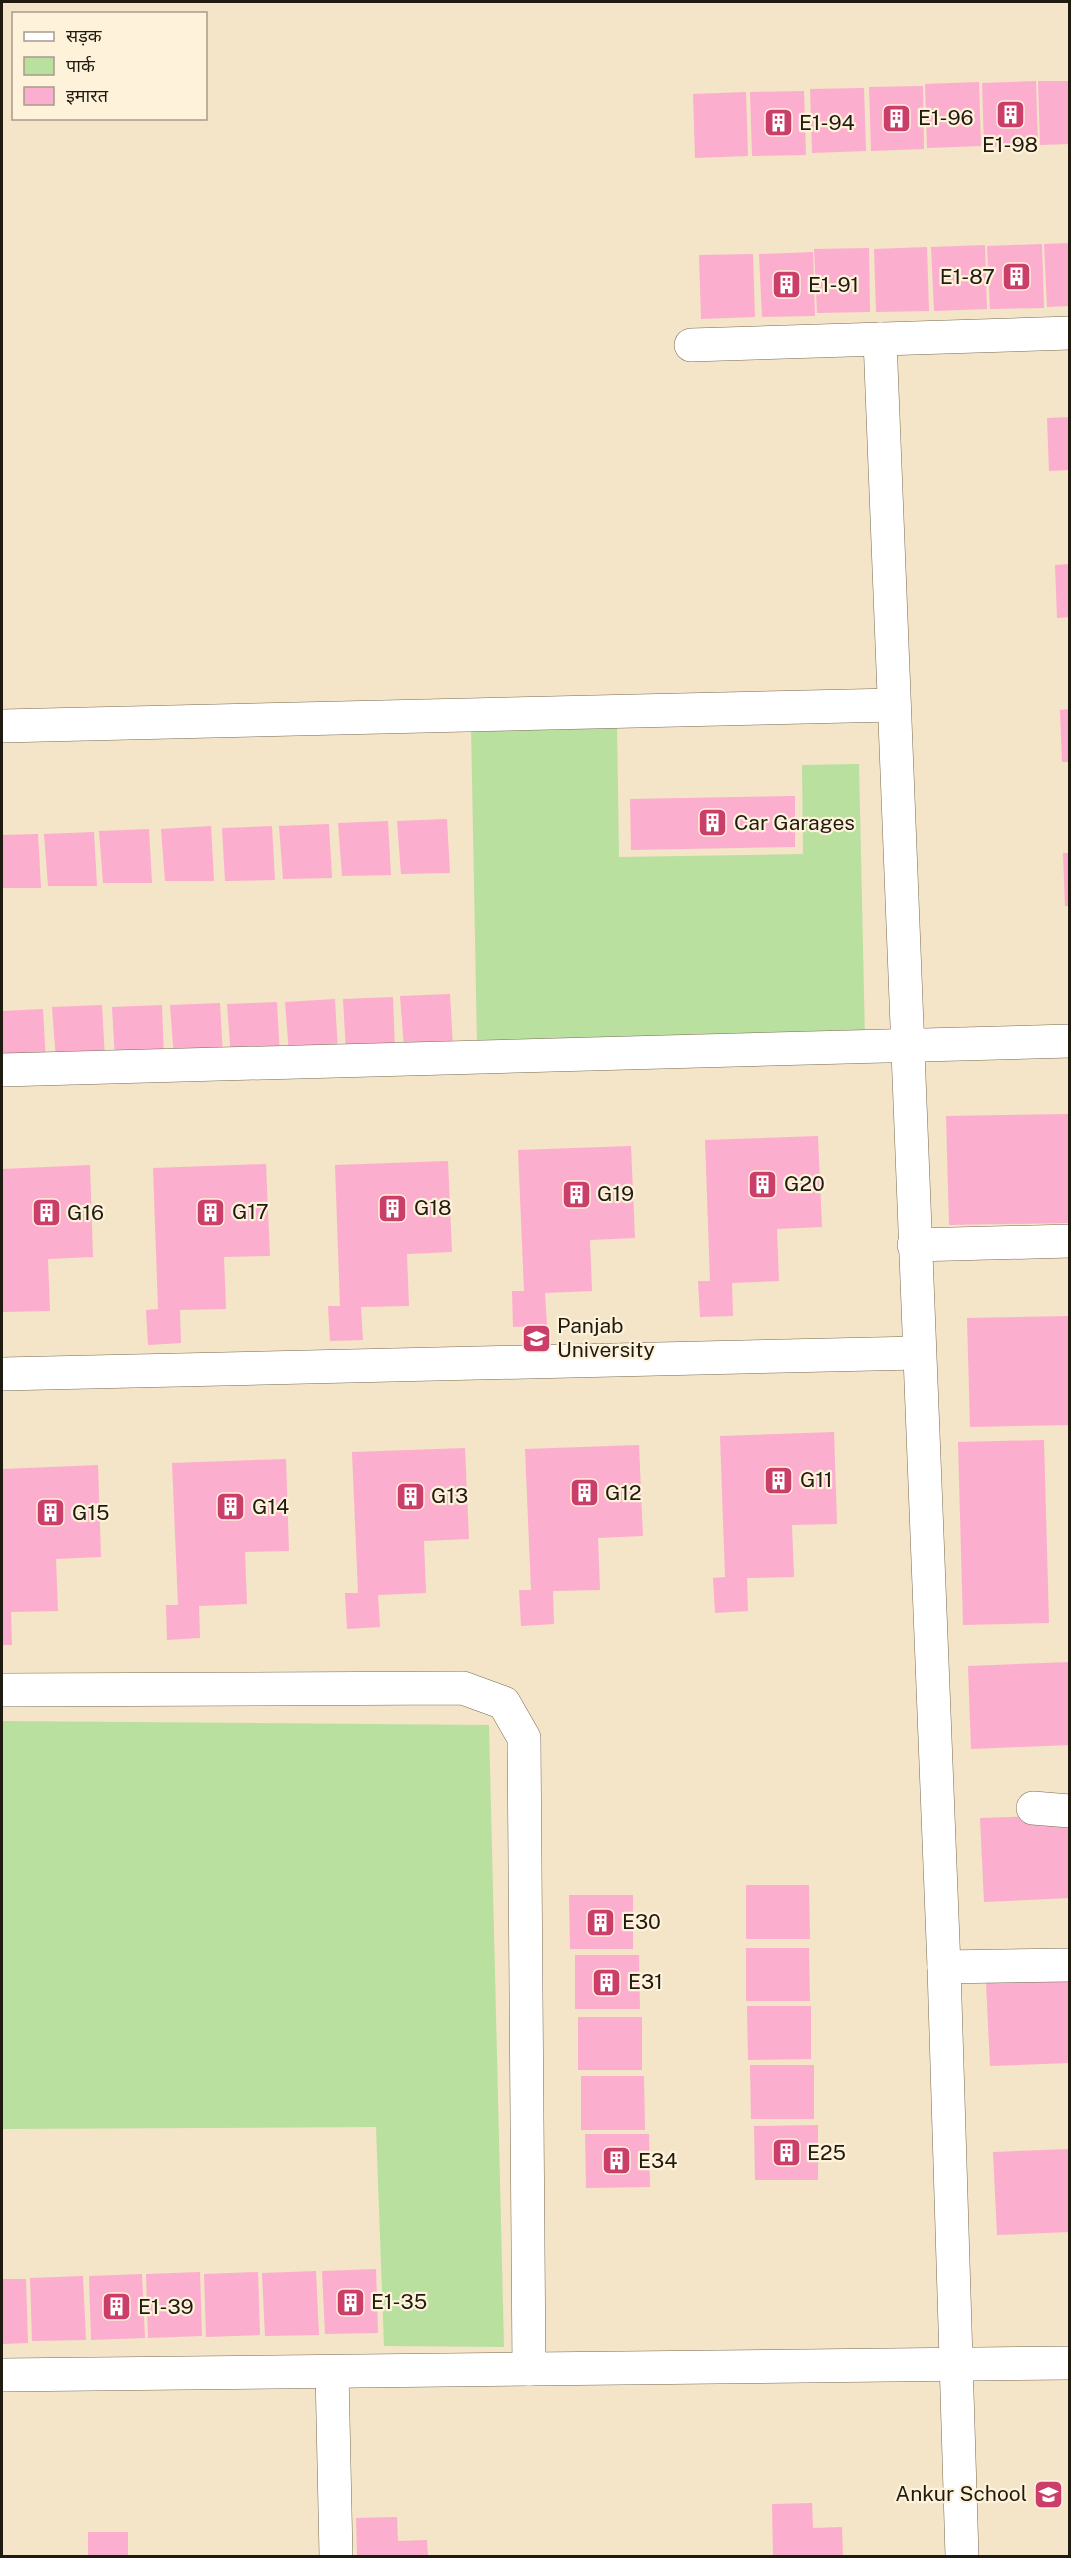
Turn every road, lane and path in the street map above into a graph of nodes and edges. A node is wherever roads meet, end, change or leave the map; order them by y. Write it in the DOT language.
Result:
graph roads {
  1 [pos="1070,333"];
  2 [pos="880,339"];
  3 [pos="691,345"];
  4 [pos="894,705"];
  5 [pos="2,726"];
  6 [pos="1070,1041"];
  7 [pos="906,1046"];
  8 [pos="2,1070"];
  9 [pos="1070,1241"];
  10 [pos="914,1245"];
  11 [pos="918,1353"];
  12 [pos="2,1374"];
  13 [pos="2,1690"];
  14 [pos="1033,1808"];
  15 [pos="1070,1811"];
  16 [pos="1070,1965"];
  17 [pos="944,1967"];
  18 [pos="1070,2363"];
  19 [pos="955,2364"];
  20 [pos="529,2369"];
  21 [pos="332,2372"];
  22 [pos="2,2375"];
  23 [pos="336,2556"];
  24 [pos="962,2556"];
  1 -- 2 [label="lane"];
  2 -- 3 [label="lane"];
  2 -- 4 [label="lane"];
  4 -- 5 [label="lane"];
  4 -- 7 [label="lane"];
  6 -- 7 [label="lane"];
  7 -- 8 [label="lane"];
  7 -- 10 [label="lane"];
  9 -- 10 [label="lane"];
  10 -- 11 [label="lane"];
  11 -- 12 [label="lane"];
  11 -- 17 [label="lane"];
  13 -- 20 [label="lane"];
  14 -- 15 [label="lane"];
  16 -- 17 [label="lane"];
  17 -- 19 [label="lane"];
  18 -- 19 [label="lane"];
  19 -- 20 [label="lane"];
  19 -- 24 [label="lane"];
  20 -- 21 [label="lane"];
  21 -- 22 [label="lane"];
  21 -- 23 [label="lane"];
}
